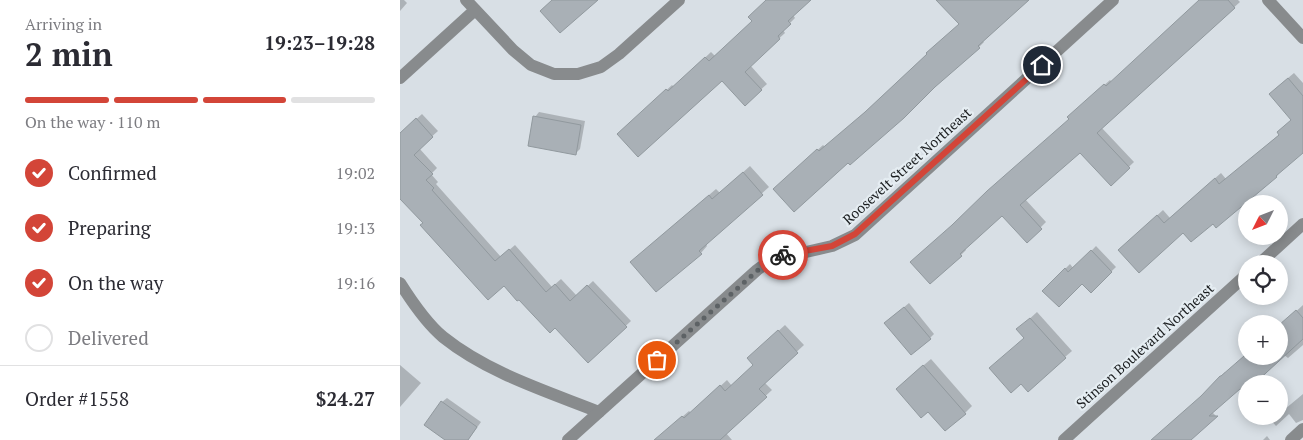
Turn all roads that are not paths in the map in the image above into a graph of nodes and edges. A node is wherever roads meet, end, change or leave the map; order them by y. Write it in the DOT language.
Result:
graph roads {
  1 [pos="466,0"];
  2 [pos="679,0"];
  3 [pos="1113,0"];
  4 [pos="1268,0"];
  5 [pos="475,10"];
  6 [pos="1303,38"];
  7 [pos="400,78"];
  8 [pos="1303,224"];
  9 [pos="1269,255"];
  10 [pos="1238,282"];
  11 [pos="400,283"];
  12 [pos="599,412"];
  13 [pos="1303,429"];
  14 [pos="568,440"];
  15 [pos="1064,440"];
  16 [pos="1291,440"];
  1 -- 5 [label="street"];
  2 -- 5 [label="street"];
  3 -- 12 [label="street, Roosevelt Street Northeast"];
  4 -- 6 [label="street"];
  5 -- 7 [label="street"];
  8 -- 9 [label="street"];
  10 -- 15 [label="street, Stinson Boulevard Northeast"];
  11 -- 12 [label="street"];
  12 -- 14 [label="street, Roosevelt Street Northeast"];
  13 -- 16 [label="street"];
}
